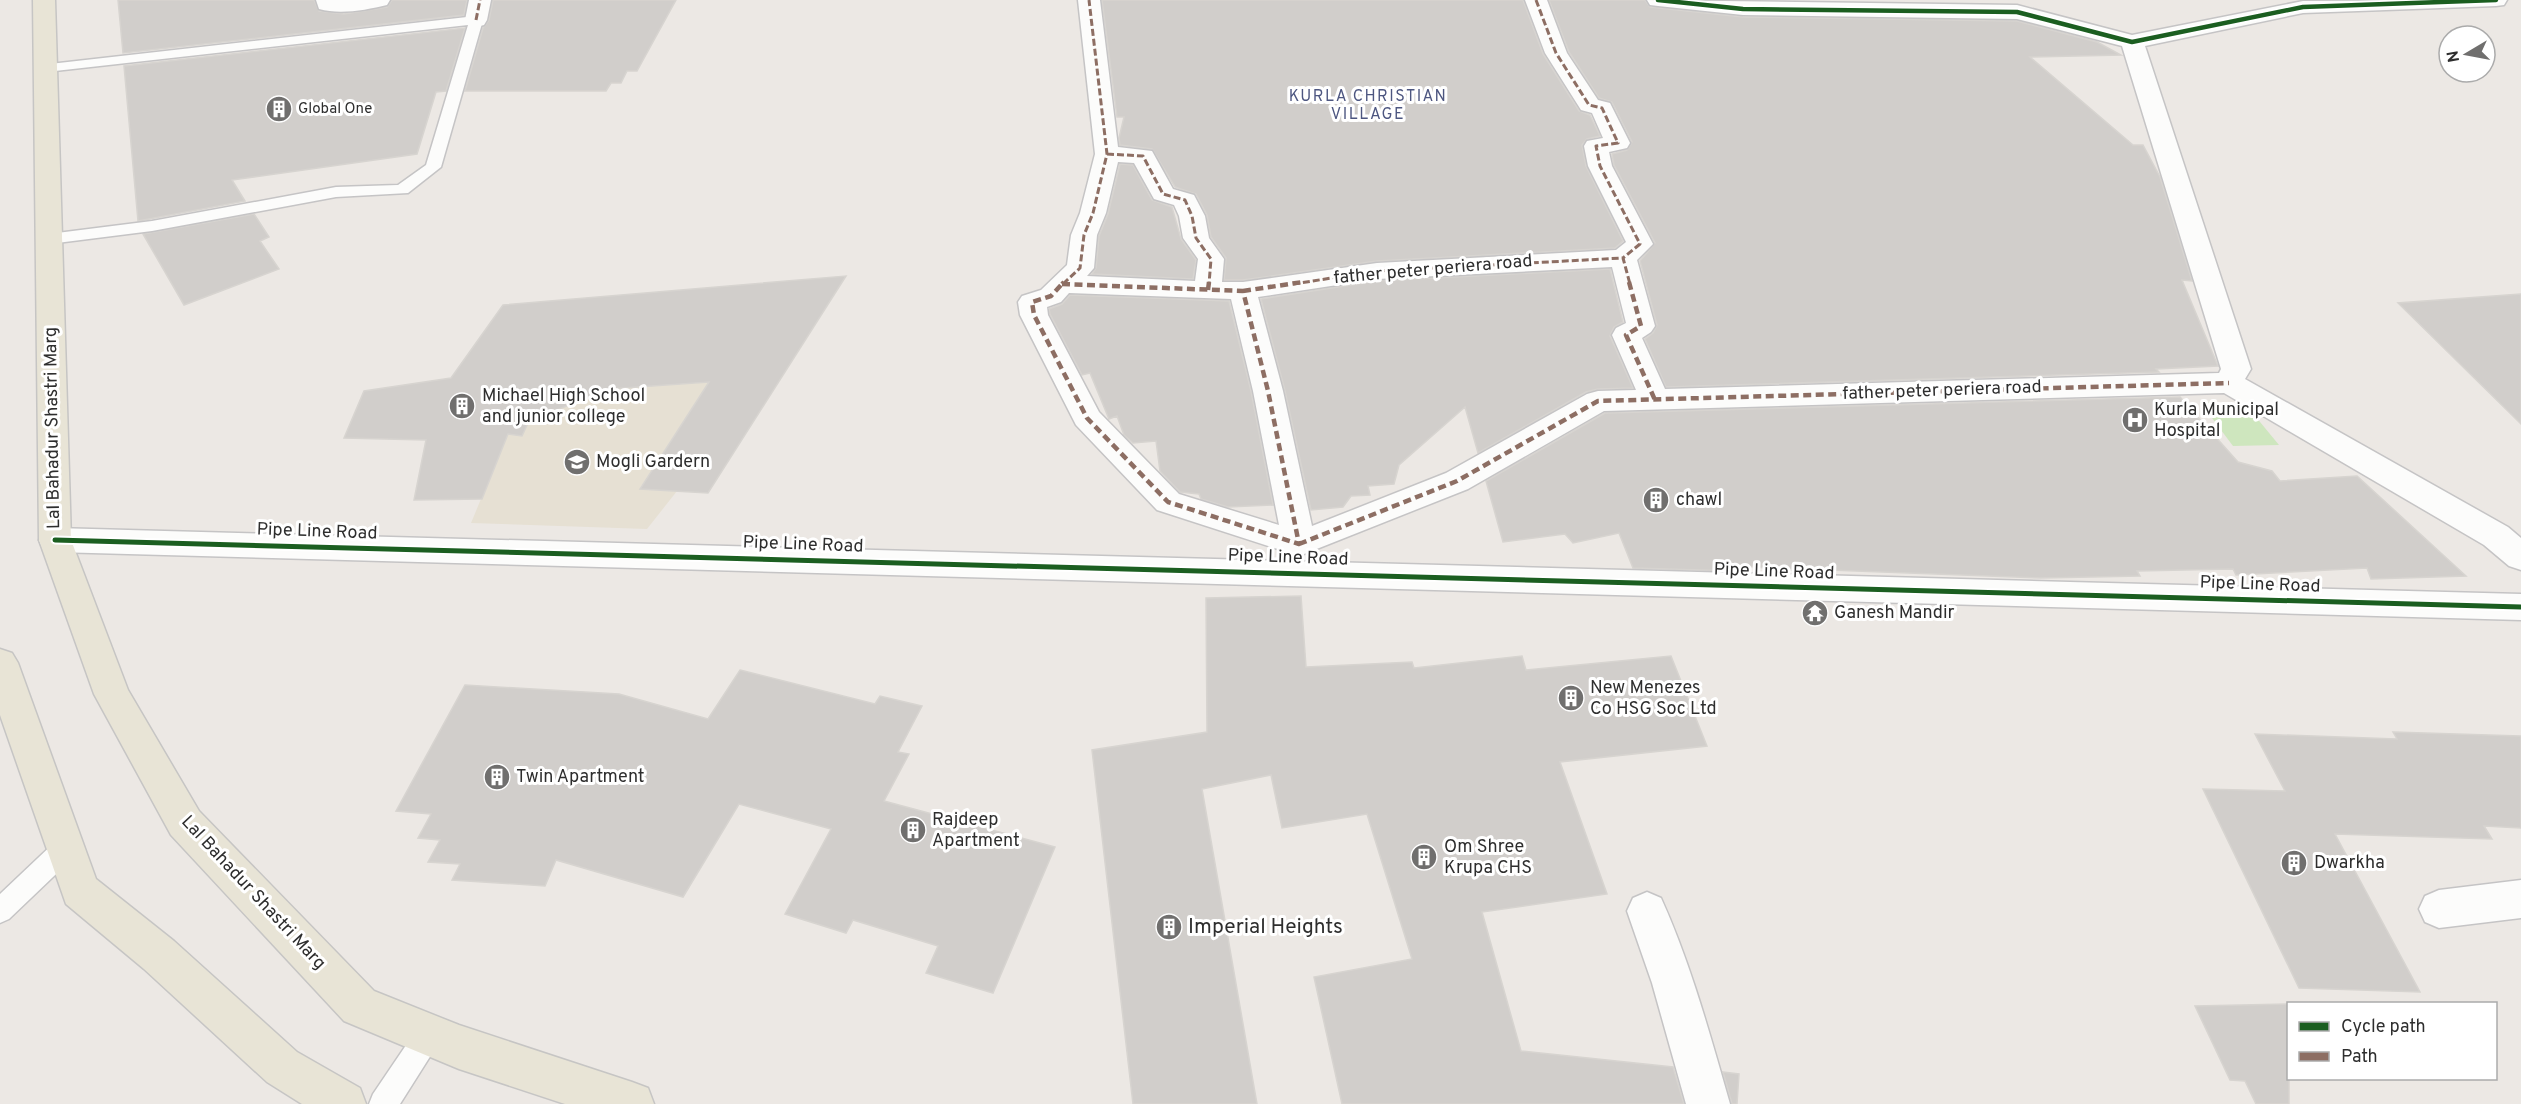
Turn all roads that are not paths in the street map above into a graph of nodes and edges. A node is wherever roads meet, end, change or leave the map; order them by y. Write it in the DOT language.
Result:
graph roads {
  1 [pos="44,0"];
  2 [pos="327,0"];
  3 [pos="379,0"];
  4 [pos="1089,0"];
  5 [pos="1536,0"];
  6 [pos="1658,0"];
  7 [pos="2496,0"];
  8 [pos="478,10"];
  9 [pos="2132,42"];
  10 [pos="46,68"];
  11 [pos="1107,154"];
  12 [pos="49,238"];
  13 [pos="1623,258"];
  14 [pos="1062,284"];
  15 [pos="1208,290"];
  16 [pos="1243,291"];
  17 [pos="2229,383"];
  18 [pos="1655,400"];
  19 [pos="2508,535"];
  20 [pos="55,540"];
  21 [pos="1299,544"];
  22 [pos="2521,557"];
  23 [pos="2521,607"];
  24 [pos="0,663"];
  25 [pos="66,848"];
  26 [pos="2521,899"];
  27 [pos="2439,909"];
  28 [pos="0,911"];
  29 [pos="1647,911"];
  30 [pos="429,1036"];
  31 [pos="344,1104"];
  32 [pos="383,1104"];
  33 [pos="632,1104"];
  34 [pos="1708,1104"];
  1 -- 10 [label="main road, Lal Bahadur Shastri Marg"];
  2 -- 3 [label="street"];
  4 -- 11 [label="street"];
  5 -- 13 [label="street"];
  6 -- 9 [label="street"];
  7 -- 9 [label="street"];
  8 -- 10 [label="lane"];
  8 -- 12 [label="lane"];
  9 -- 17 [label="street"];
  10 -- 12 [label="main road, Lal Bahadur Shastri Marg"];
  11 -- 14 [label="street"];
  11 -- 15 [label="street"];
  12 -- 20 [label="main road, Lal Bahadur Shastri Marg"];
  13 -- 16 [label="street, father peter periera road"];
  13 -- 18 [label="street"];
  14 -- 15 [label="street, father peter periera road"];
  14 -- 21 [label="street"];
  15 -- 16 [label="street, father peter periera road"];
  16 -- 21 [label="street"];
  17 -- 18 [label="street, father peter periera road"];
  17 -- 19 [label="street"];
  18 -- 21 [label="street, father peter periera road"];
  19 -- 22 [label="street"];
  20 -- 23 [label="street, Pipe Line Road"];
  20 -- 30 [label="main road, Lal Bahadur Shastri Marg"];
  24 -- 25 [label="main road"];
  25 -- 28 [label="lane"];
  25 -- 31 [label="main road"];
  26 -- 27 [label="street"];
  29 -- 34 [label="street"];
  30 -- 32 [label="lane"];
  30 -- 33 [label="main road, Lal Bahadur Shastri Marg"];
}
